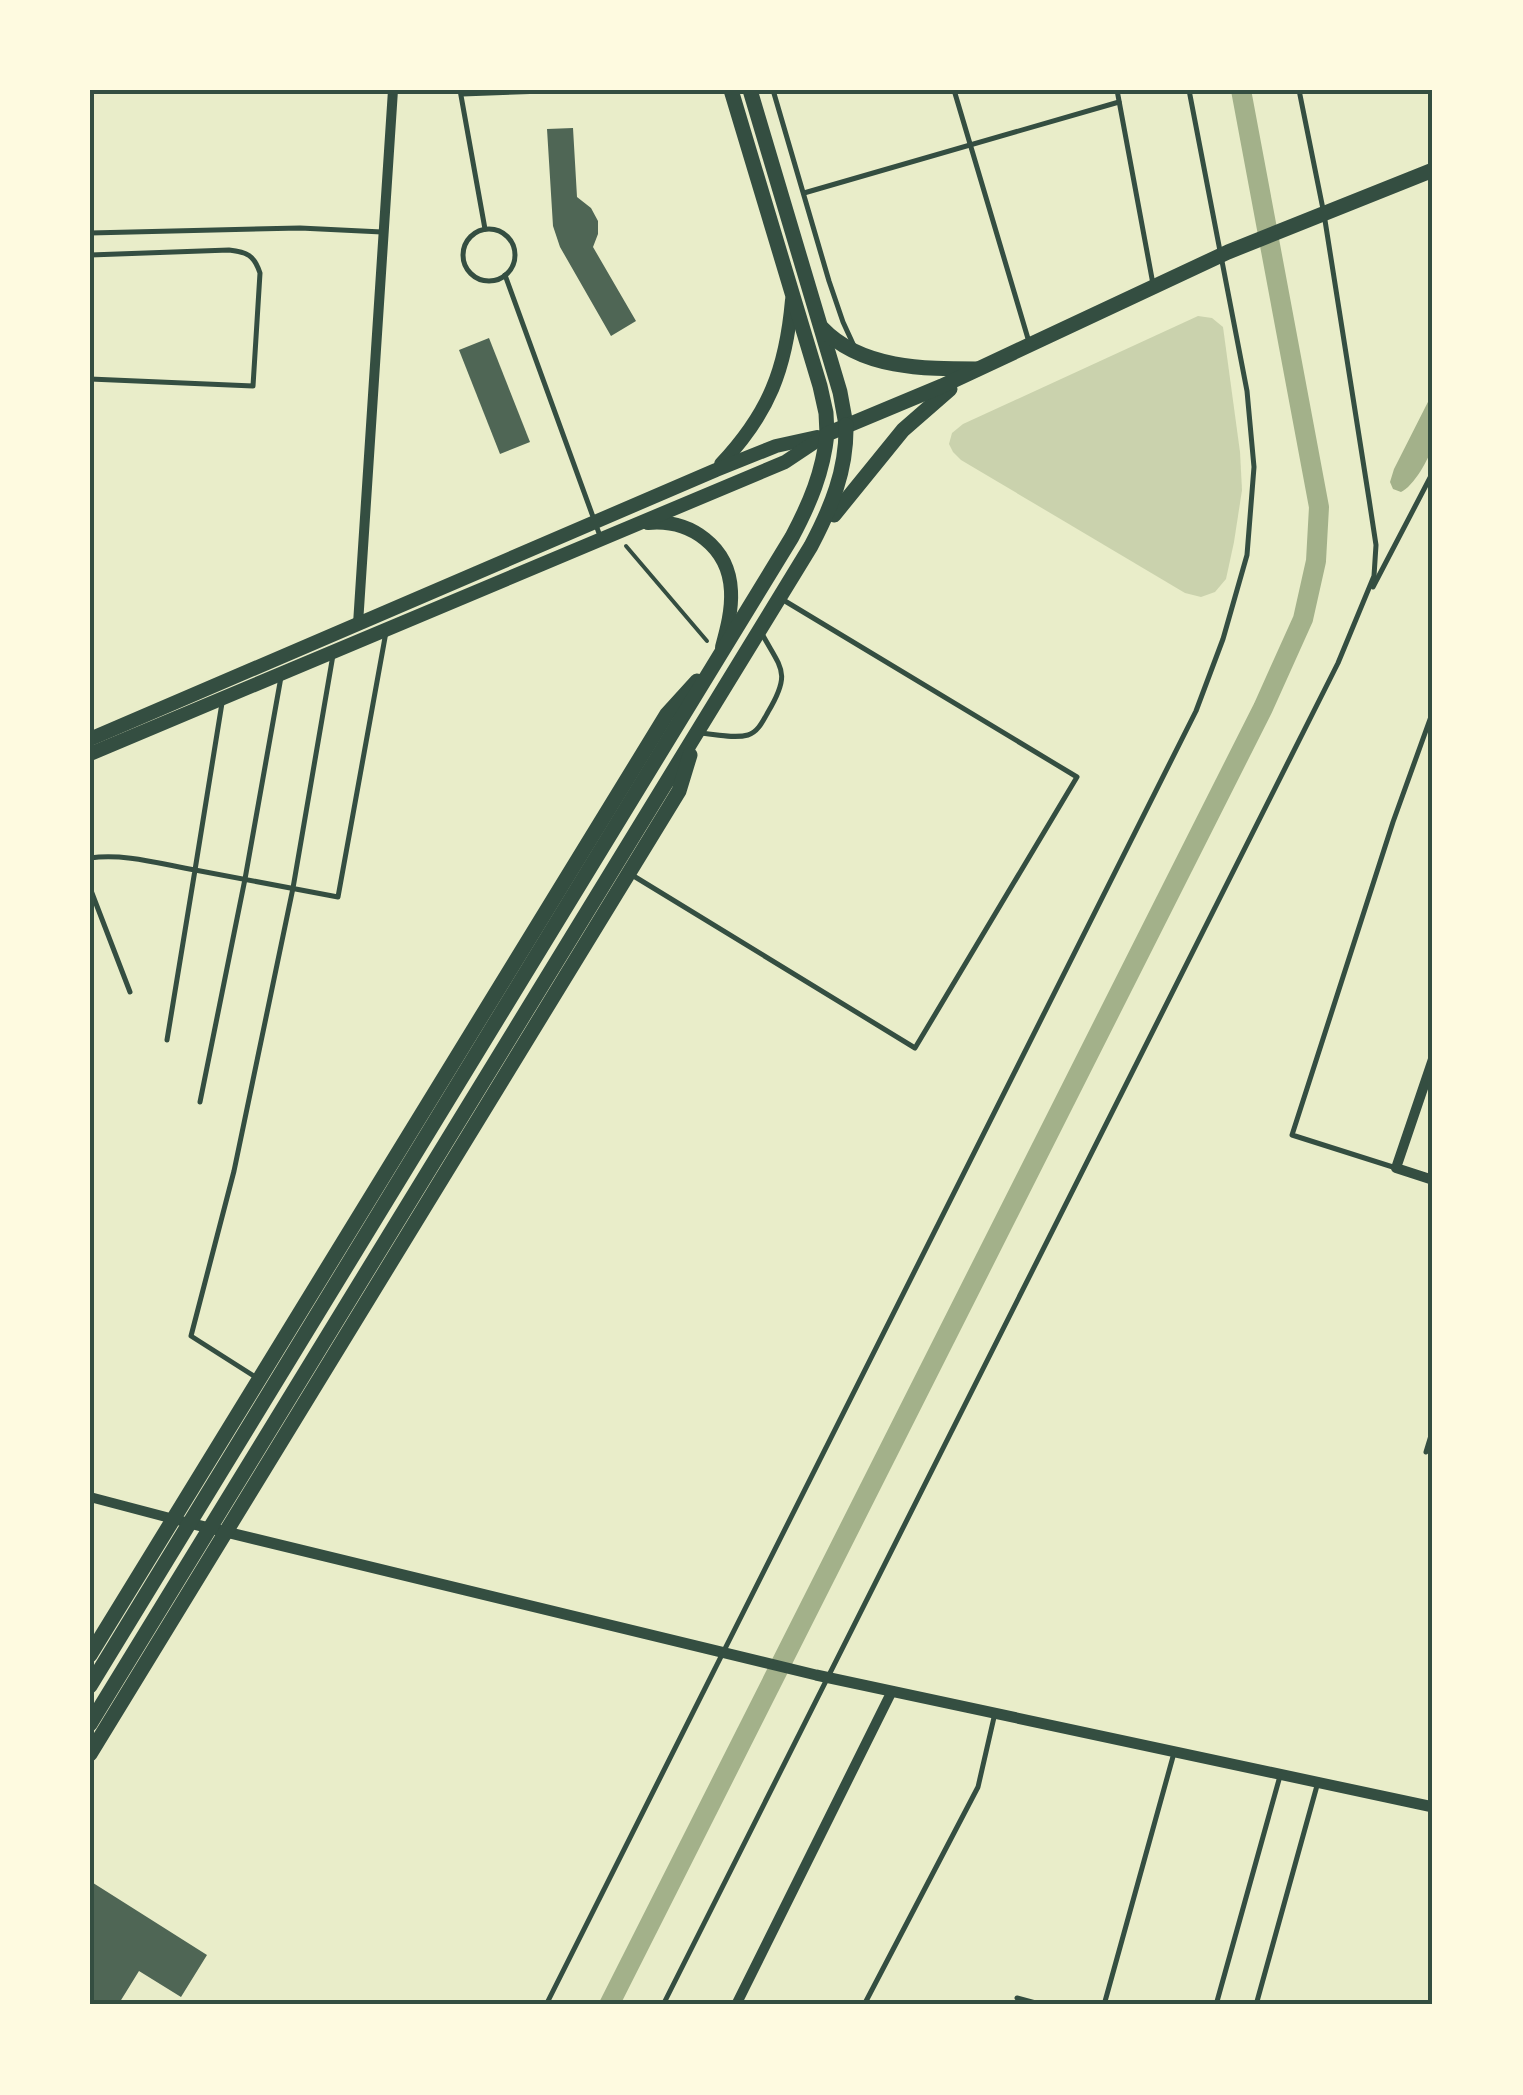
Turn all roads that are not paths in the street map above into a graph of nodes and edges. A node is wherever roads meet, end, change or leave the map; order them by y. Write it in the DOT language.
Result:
graph roads {
  1 [pos="394,90"];
  2 [pos="574,90"];
  3 [pos="731,90"];
  4 [pos="750,90"];
  5 [pos="773,90"];
  6 [pos="954,90"];
  7 [pos="1117,90"];
  8 [pos="1189,90"];
  9 [pos="1300,90"];
  10 [pos="460,92"];
  11 [pos="1119,102"];
  12 [pos="970,144"];
  13 [pos="1433,170"];
  14 [pos="804,192"];
  15 [pos="1320,216"];
  16 [pos="485,229"];
  17 [pos="384,232"];
  18 [pos="90,233"];
  19 [pos="1224,254"];
  20 [pos="90,255"];
  21 [pos="505,275"];
  22 [pos="1154,287"];
  23 [pos="792,294"];
  24 [pos="821,328"];
  25 [pos="1030,345"];
  26 [pos="858,353"];
  27 [pos="977,369"];
  28 [pos="90,379"];
  29 [pos="846,425"];
  30 [pos="827,434"];
  31 [pos="716,470"];
  32 [pos="1433,472"];
  33 [pos="595,522"];
  34 [pos="638,524"];
  35 [pos="608,536"];
  36 [pos="810,546"];
  37 [pos="779,598"];
  38 [pos="1363,607"];
  39 [pos="358,624"];
  40 [pos="386,630"];
  41 [pos="760,630"];
  42 [pos="334,652"];
  43 [pos="720,656"];
  44 [pos="282,674"];
  45 [pos="223,698"];
  46 [pos="1433,711"];
  47 [pos="697,733"];
  48 [pos="90,740"];
  49 [pos="90,754"];
  50 [pos="90,858"];
  51 [pos="195,870"];
  52 [pos="629,874"];
  53 [pos="246,880"];
  54 [pos="90,888"];
  55 [pos="292,888"];
  56 [pos="130,992"];
  57 [pos="497,1005"];
  58 [pos="167,1040"];
  59 [pos="1433,1059"];
  60 [pos="200,1102"];
  61 [pos="1396,1168"];
  62 [pos="1433,1180"];
  63 [pos="258,1380"];
  64 [pos="1433,1429"];
  65 [pos="1426,1452"];
  66 [pos="90,1497"];
  67 [pos="181,1520"];
  68 [pos="218,1530"];
  69 [pos="728,1654"];
  70 [pos="90,1656"];
  71 [pos="822,1676"];
  72 [pos="90,1686"];
  73 [pos="892,1691"];
  74 [pos="996,1713"];
  75 [pos="90,1724"];
  76 [pos="1174,1751"];
  77 [pos="90,1754"];
  78 [pos="1281,1774"];
  79 [pos="1318,1782"];
  80 [pos="1433,1806"];
  81 [pos="1017,1998"];
  82 [pos="546,2005"];
  83 [pos="663,2005"];
  84 [pos="736,2005"];
  85 [pos="864,2005"];
  86 [pos="1043,2005"];
  87 [pos="1104,2005"];
  88 [pos="1216,2005"];
  89 [pos="1256,2005"];
  1 -- 17 [label="street"];
  2 -- 10 [label="lane"];
  3 -- 23 [label="main road"];
  4 -- 24 [label="main road"];
  5 -- 14 [label="lane"];
  6 -- 12 [label="lane"];
  7 -- 11 [label="lane"];
  8 -- 19 [label="lane"];
  9 -- 15 [label="lane"];
  10 -- 16 [label="lane"];
  11 -- 12 [label="lane"];
  11 -- 22 [label="lane"];
  12 -- 14 [label="lane"];
  12 -- 25 [label="lane"];
  13 -- 15 [label="main road"];
  14 -- 26 [label="lane"];
  15 -- 19 [label="main road"];
  15 -- 38 [label="lane"];
  16 -- 21 [label="lane"];
  16 -- 21 [label="lane"];
  17 -- 18 [label="lane"];
  17 -- 39 [label="street"];
  19 -- 22 [label="main road"];
  19 -- 69 [label="lane"];
  20 -- 28 [label="lane"];
  21 -- 33 [label="lane"];
  22 -- 25 [label="main road"];
  23 -- 30 [label="main road"];
  23 -- 31 [label="main road"];
  24 -- 26 [label="main road"];
  24 -- 29 [label="main road"];
  25 -- 27 [label="main road"];
  26 -- 27 [label="main road"];
  27 -- 29 [label="main road"];
  27 -- 36 [label="main road"];
  29 -- 30 [label="main road"];
  29 -- 36 [label="main road"];
  30 -- 31 [label="main road"];
  30 -- 34 [label="main road"];
  30 -- 43 [label="main road"];
  31 -- 33 [label="main road"];
  32 -- 38 [label="lane"];
  33 -- 35 [label="lane"];
  33 -- 39 [label="main road"];
  34 -- 35 [label="main road"];
  34 -- 43 [label="main road"];
  35 -- 40 [label="main road"];
  36 -- 37 [label="main road"];
  37 -- 41 [label="main road"];
  37 -- 52 [label="lane"];
  38 -- 71 [label="lane"];
  39 -- 48 [label="main road"];
  40 -- 42 [label="main road"];
  40 -- 55 [label="lane"];
  41 -- 47 [label="main road"];
  41 -- 47 [label="lane"];
  42 -- 44 [label="main road"];
  42 -- 55 [label="lane"];
  43 -- 57 [label="main road"];
  44 -- 45 [label="main road"];
  44 -- 53 [label="lane"];
  45 -- 49 [label="main road"];
  45 -- 51 [label="lane"];
  46 -- 61 [label="lane"];
  47 -- 52 [label="main road"];
  47 -- 68 [label="main road"];
  50 -- 51 [label="lane"];
  51 -- 53 [label="lane"];
  51 -- 58 [label="lane"];
  52 -- 68 [label="main road"];
  53 -- 55 [label="lane"];
  53 -- 60 [label="lane"];
  54 -- 56 [label="lane"];
  55 -- 63 [label="lane"];
  57 -- 63 [label="main road"];
  57 -- 67 [label="main road"];
  59 -- 61 [label="street"];
  61 -- 62 [label="street"];
  63 -- 67 [label="main road"];
  64 -- 65 [label="lane"];
  66 -- 67 [label="street"];
  67 -- 68 [label="street"];
  67 -- 70 [label="main road"];
  67 -- 72 [label="main road"];
  68 -- 69 [label="street"];
  68 -- 75 [label="main road"];
  68 -- 77 [label="main road"];
  69 -- 71 [label="street"];
  69 -- 82 [label="lane"];
  71 -- 73 [label="street"];
  71 -- 83 [label="lane"];
  73 -- 74 [label="street"];
  73 -- 84 [label="street"];
  74 -- 76 [label="street"];
  74 -- 85 [label="lane"];
  76 -- 78 [label="street"];
  76 -- 87 [label="lane"];
  78 -- 79 [label="street"];
  78 -- 88 [label="lane"];
  79 -- 80 [label="street"];
  79 -- 89 [label="lane"];
  81 -- 86 [label="lane"];
}
